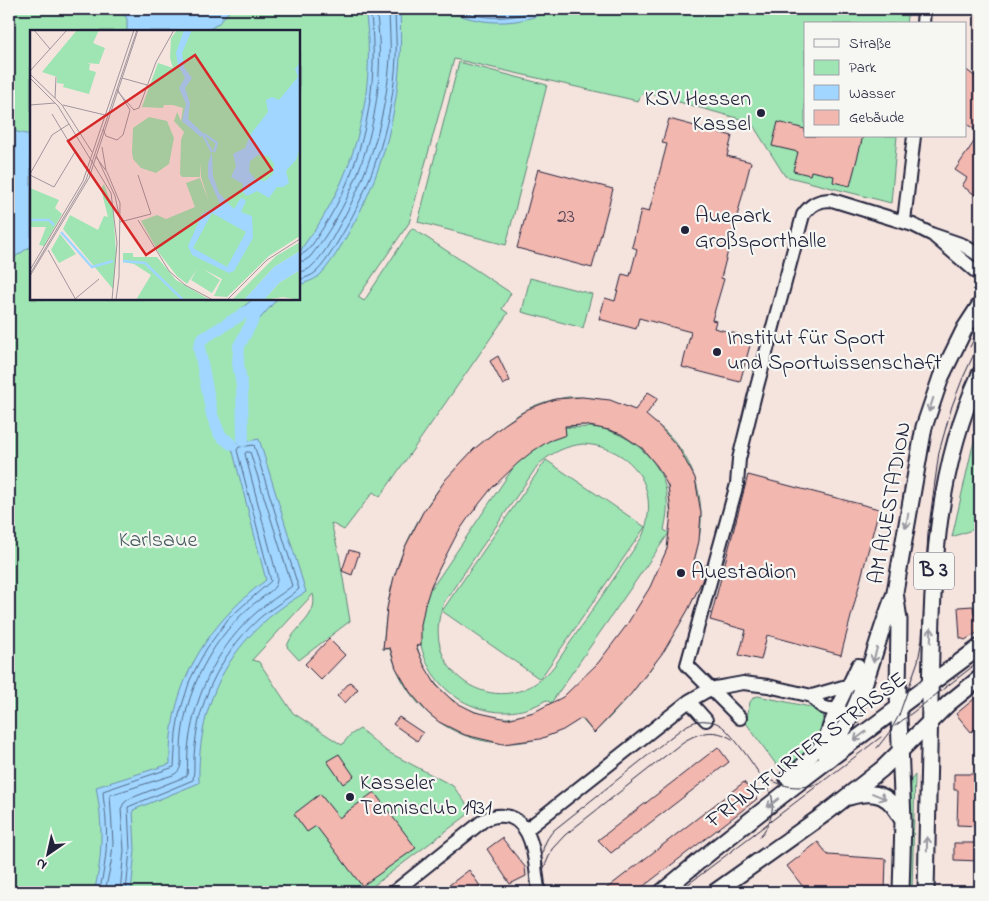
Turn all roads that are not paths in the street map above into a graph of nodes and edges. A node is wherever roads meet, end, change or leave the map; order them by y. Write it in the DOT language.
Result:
graph roads {
  1 [pos="924,9"];
  2 [pos="923,22"];
  3 [pos="914,138"];
  4 [pos="904,221"];
  5 [pos="931,234"];
  6 [pos="963,246"];
  7 [pos="980,246"];
  8 [pos="980,256"];
  9 [pos="980,275"];
  10 [pos="980,305"];
  11 [pos="980,374"];
  12 [pos="895,592"];
  13 [pos="980,647"];
  14 [pos="858,665"];
  15 [pos="980,678"];
  16 [pos="860,682"];
  17 [pos="930,684"];
  18 [pos="847,686"];
  19 [pos="710,689"];
  20 [pos="812,696"];
  21 [pos="689,701"];
  22 [pos="899,706"];
  23 [pos="841,712"];
  24 [pos="740,718"];
  25 [pos="706,720"];
  26 [pos="930,722"];
  27 [pos="901,751"];
  28 [pos="812,773"];
  29 [pos="786,778"];
  30 [pos="845,798"];
  31 [pos="903,821"];
  32 [pos="527,828"];
  33 [pos="394,892"];
  34 [pos="539,892"];
  35 [pos="662,892"];
  36 [pos="716,892"];
  37 [pos="901,892"];
  38 [pos="926,892"];
  1 -- 2 [label="street"];
  3 -- 4 [label="street"];
  4 -- 5 [label="street"];
  4 -- 19 [label="street"];
  5 -- 6 [label="street"];
  5 -- 9 [label="street"];
  6 -- 7 [label="street"];
  6 -- 8 [label="street"];
  10 -- 12 [label="main road, AM AUESTADION / B 3, one-way"];
  17 -- 11 [label="main road, B 3, one-way"];
  12 -- 22 [label="main road, AM AUESTADION / B 3"];
  12 -- 28 [label="main road, one-way"];
  13 -- 17 [label="main road, FRANKFURTER STRASSE"];
  14 -- 18 [label="street, FRANKFURTER STRASSE"];
  15 -- 26 [label="main road"];
  16 -- 18 [label="street"];
  17 -- 22 [label="main road, FRANKFURTER STRASSE"];
  17 -- 26 [label="main road, B 3"];
  18 -- 20 [label="street"];
  18 -- 23 [label="street, FRANKFURTER STRASSE"];
  19 -- 20 [label="street"];
  19 -- 21 [label="street"];
  19 -- 24 [label="street"];
  20 -- 23 [label="street"];
  21 -- 25 [label="street"];
  21 -- 32 [label="street"];
  22 -- 27 [label="main road, AM AUESTADION / B 3"];
  22 -- 28 [label="main road, FRANKFURTER STRASSE, one-way"];
  23 -- 29 [label="street, FRANKFURTER STRASSE"];
  26 -- 27 [label="main road"];
  38 -- 26 [label="main road, one-way"];
  27 -- 30 [label="main road"];
  27 -- 31 [label="main road, AM AUESTADION"];
  28 -- 35 [label="main road, FRANKFURTER STRASSE, one-way"];
  30 -- 31 [label="main road, one-way"];
  30 -- 36 [label="main road"];
  31 -- 37 [label="main road, AM AUESTADION"];
  32 -- 33 [label="street"];
  32 -- 34 [label="street"];
}
